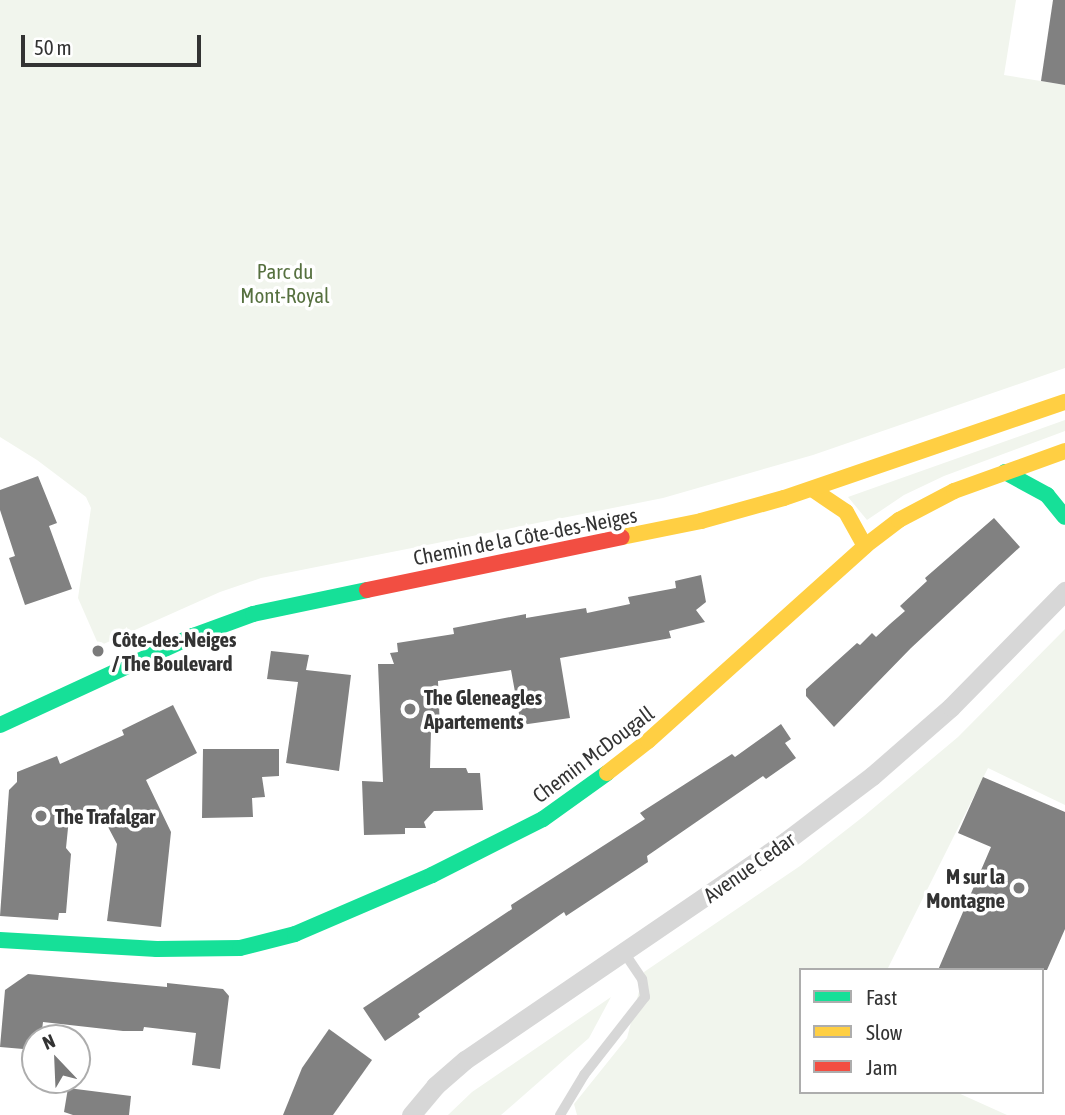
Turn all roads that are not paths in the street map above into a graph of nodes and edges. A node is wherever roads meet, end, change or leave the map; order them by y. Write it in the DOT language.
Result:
graph roads {
  1 [pos="1065,402"];
  2 [pos="1065,451"];
  3 [pos="1005,472"];
  4 [pos="812,489"];
  5 [pos="1065,517"];
  6 [pos="865,546"];
  7 [pos="1065,591"];
  8 [pos="0,725"];
  9 [pos="0,940"];
  10 [pos="624,952"];
  11 [pos="411,1115"];
  12 [pos="560,1115"];
  1 -- 4 [label="main road, Chemin de la Côte-des-Neiges"];
  2 -- 3 [label="main road, Chemin McDougall"];
  3 -- 5 [label="main road"];
  3 -- 6 [label="main road, Chemin McDougall"];
  4 -- 6 [label="main road"];
  4 -- 8 [label="main road, Chemin de la Côte-des-Neiges"];
  6 -- 9 [label="main road, Chemin McDougall"];
  7 -- 10 [label="street, Avenue Cedar"];
  10 -- 11 [label="street, Avenue Cedar"];
  10 -- 12 [label="lane"];
}
